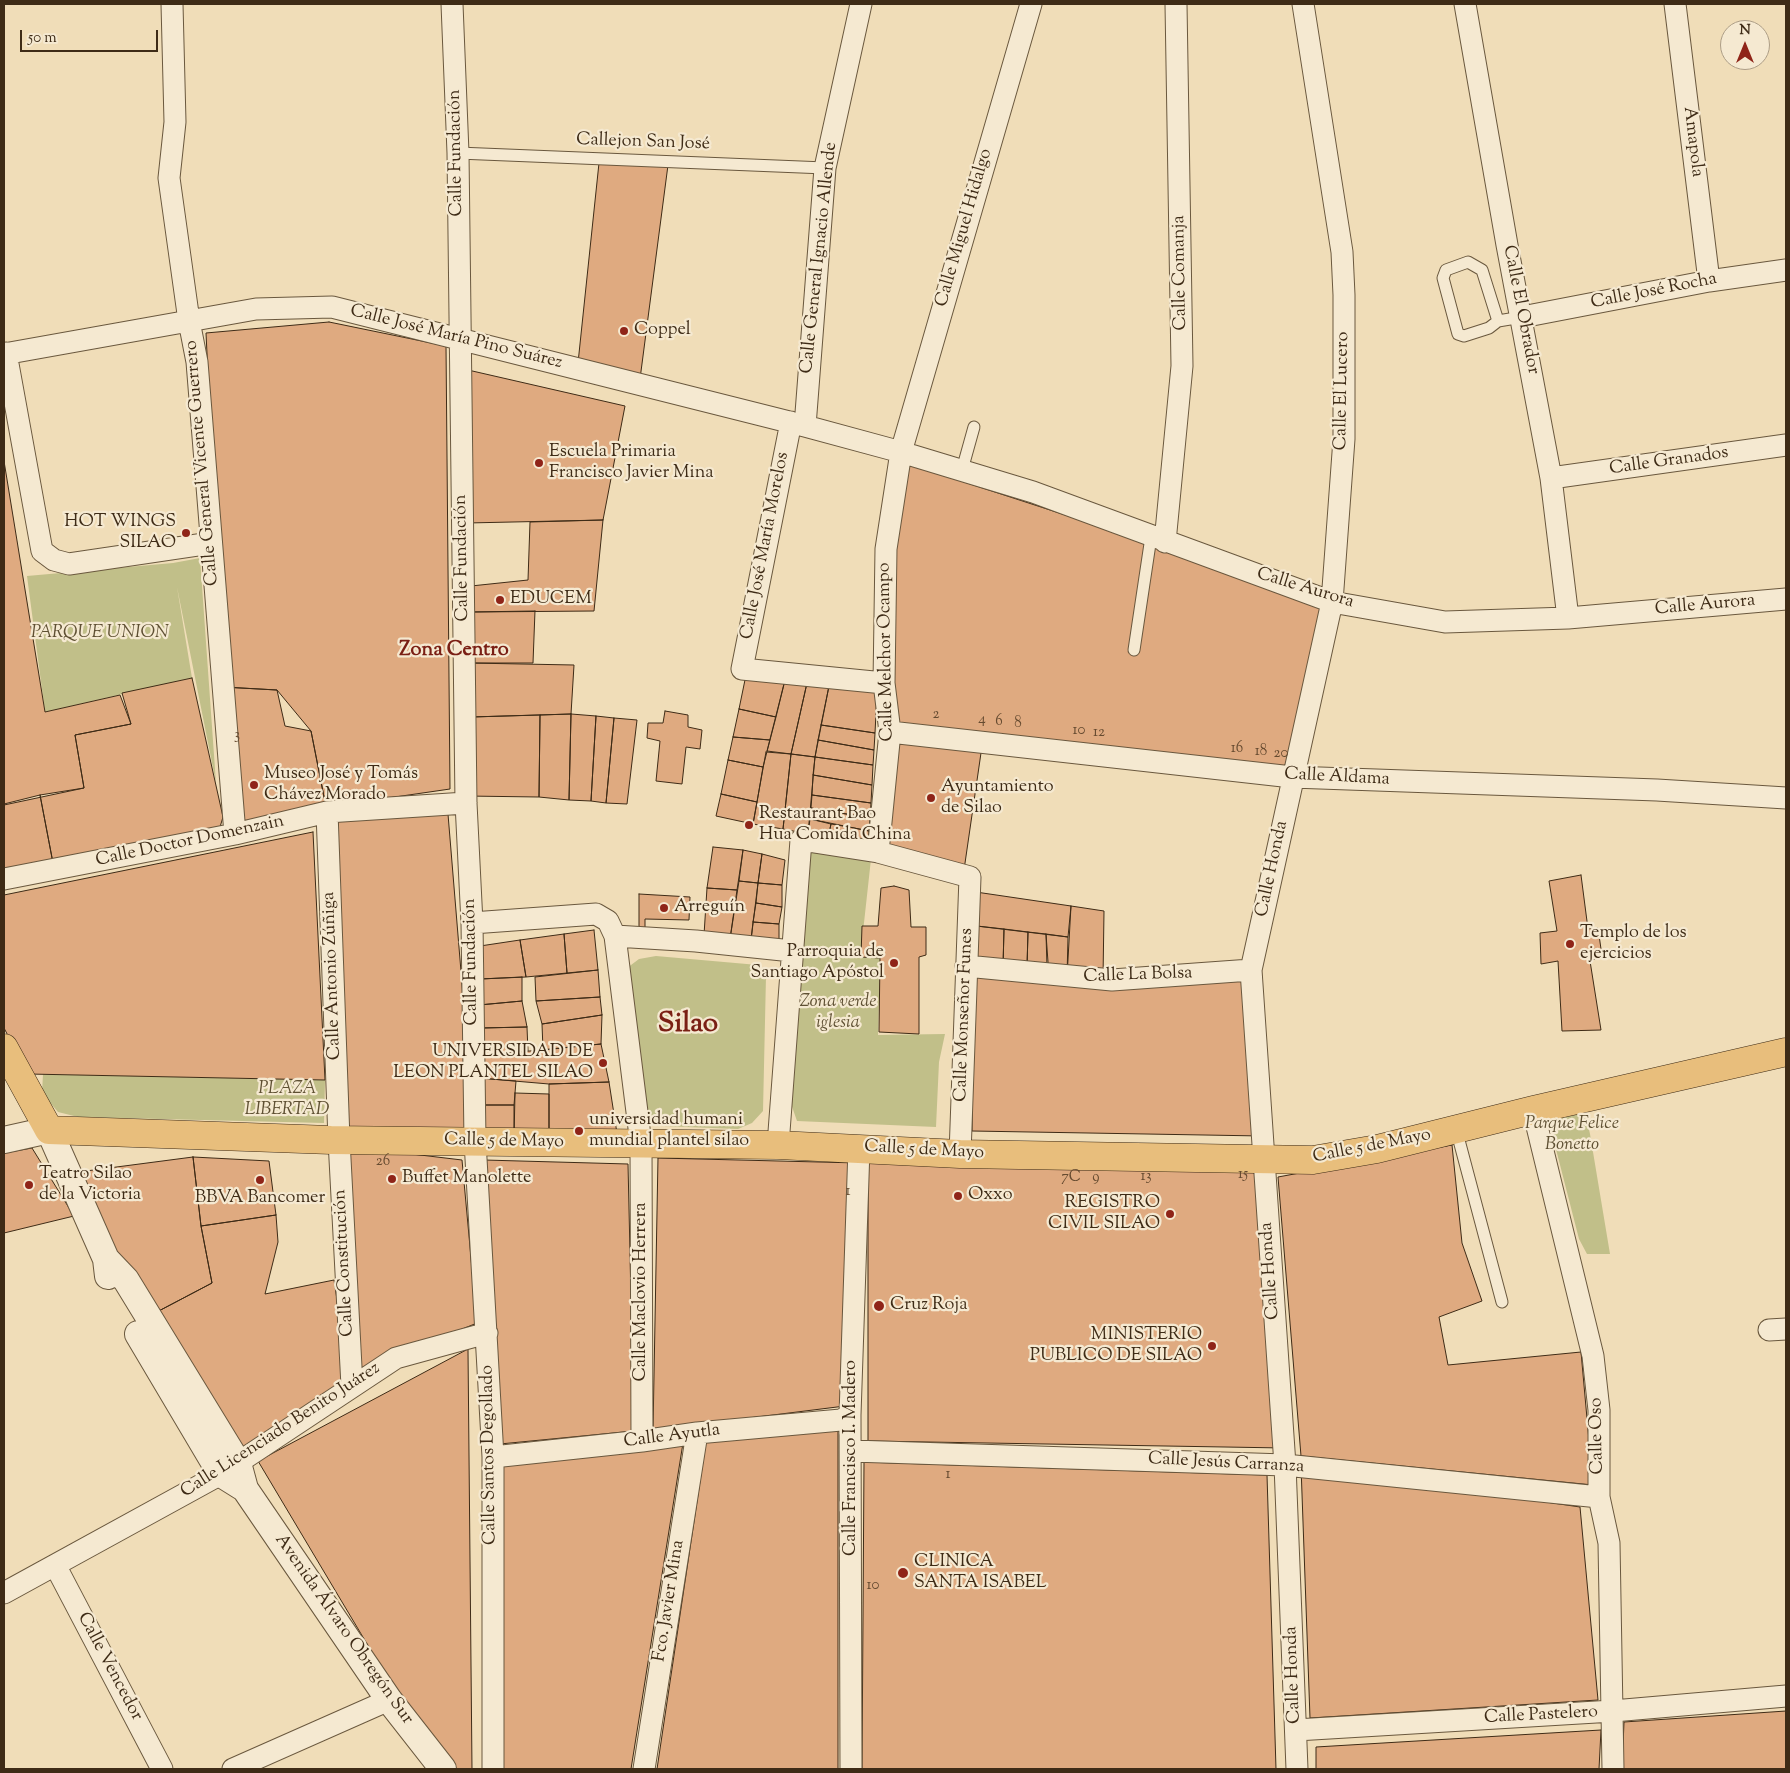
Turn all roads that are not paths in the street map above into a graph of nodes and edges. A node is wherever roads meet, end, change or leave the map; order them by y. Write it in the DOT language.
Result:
graph roads {
  1 [pos="172,4"];
  2 [pos="452,4"];
  3 [pos="861,4"];
  4 [pos="1031,4"];
  5 [pos="1176,4"];
  6 [pos="1303,4"];
  7 [pos="1465,4"];
  8 [pos="1675,4"];
  9 [pos="458,153"];
  10 [pos="825,168"];
  11 [pos="1786,270"];
  12 [pos="1709,281"];
  13 [pos="1522,317"];
  14 [pos="189,321"];
  15 [pos="1498,321"];
  16 [pos="460,338"];
  17 [pos="5,354"];
  18 [pos="798,424"];
  19 [pos="974,427"];
  20 [pos="1786,445"];
  21 [pos="901,452"];
  22 [pos="962,470"];
  23 [pos="1551,478"];
  24 [pos="1158,540"];
  25 [pos="211,543"];
  26 [pos="1786,599"];
  27 [pos="1332,602"];
  28 [pos="1568,618"];
  29 [pos="1134,650"];
  30 [pos="884,683"];
  31 [pos="890,732"];
  32 [pos="1292,778"];
  33 [pos="1786,798"];
  34 [pos="466,803"];
  35 [pos="327,812"];
  36 [pos="235,834"];
  37 [pos="878,852"];
  38 [pos="4,879"];
  39 [pos="472,923"];
  40 [pos="615,936"];
  41 [pos="792,951"];
  42 [pos="966,966"];
  43 [pos="1251,970"];
  44 [pos="4,1048"];
  45 [pos="1786,1052"];
  46 [pos="1533,1110"];
  47 [pos="1456,1129"];
  48 [pos="49,1130"];
  49 [pos="4,1140"];
  50 [pos="339,1140"];
  51 [pos="475,1142"];
  52 [pos="641,1144"];
  53 [pos="778,1146"];
  54 [pos="859,1148"];
  55 [pos="960,1154"];
  56 [pos="1264,1160"];
  57 [pos="1502,1302"];
  58 [pos="487,1333"];
  59 [pos="352,1386"];
  60 [pos="850,1415"];
  61 [pos="697,1433"];
  62 [pos="642,1441"];
  63 [pos="852,1451"];
  64 [pos="493,1457"];
  65 [pos="1285,1465"];
  66 [pos="230,1468"];
  67 [pos="1599,1497"];
  68 [pos="55,1565"];
  69 [pos="4,1594"];
  70 [pos="1786,1696"];
  71 [pos="390,1700"];
  72 [pos="1613,1711"];
  73 [pos="1296,1730"];
  74 [pos="162,1769"];
  75 [pos="233,1769"];
  76 [pos="443,1769"];
  77 [pos="493,1769"];
  78 [pos="644,1769"];
  79 [pos="851,1769"];
  80 [pos="1297,1769"];
  81 [pos="1613,1769"];
  1 -- 14 [label="street, Calle General Vicente Guerrero"];
  2 -- 9 [label="street, Calle Fundación"];
  3 -- 10 [label="street, Calle General Ignacio Allende"];
  4 -- 21 [label="street, Calle Miguel Hidalgo"];
  5 -- 24 [label="street, Calle Comanja"];
  6 -- 27 [label="street, Calle El Lucero"];
  7 -- 13 [label="street, Calle El Obrador"];
  8 -- 12 [label="street, Amapola"];
  9 -- 10 [label="lane, Callejon San José"];
  9 -- 16 [label="street, Calle Fundación"];
  10 -- 18 [label="street, Calle General Ignacio Allende"];
  11 -- 12 [label="street, Calle José Rocha"];
  12 -- 13 [label="street, Calle José Rocha"];
  13 -- 15 [label="lane"];
  13 -- 23 [label="street, Calle El Obrador"];
  14 -- 16 [label="street, Calle José María Pino Suárez"];
  14 -- 17 [label="street, Calle José María Pino Suárez"];
  14 -- 25 [label="street, Calle General Vicente Guerrero"];
  15 -- 15 [label="lane"];
  16 -- 18 [label="street, Calle José María Pino Suárez"];
  16 -- 34 [label="street, Calle Fundación"];
  17 -- 25 [label="street"];
  18 -- 21 [label="street, Calle José María Pino Suárez"];
  18 -- 30 [label="street, Calle José María Morelos"];
  19 -- 22 [label="lane"];
  20 -- 23 [label="street, Calle Granados"];
  21 -- 22 [label="street, Calle Aurora"];
  21 -- 30 [label="street, Calle Melchor Ocampo"];
  22 -- 24 [label="street, Calle Aurora"];
  23 -- 28 [label="street, Calle El Obrador"];
  24 -- 27 [label="street, Calle Aurora"];
  24 -- 29 [label="lane"];
  25 -- 36 [label="street, Calle General Vicente Guerrero"];
  26 -- 28 [label="street, Calle Aurora"];
  27 -- 28 [label="street, Calle Aurora"];
  27 -- 32 [label="street, Calle El Lucero"];
  30 -- 31 [label="street, Calle Melchor Ocampo"];
  31 -- 32 [label="street, Calle Aldama"];
  31 -- 37 [label="street, Calle Melchor Ocampo"];
  32 -- 33 [label="street, Calle Aldama"];
  32 -- 43 [label="street, Calle Honda"];
  34 -- 35 [label="street, Calle Doctor Domenzain"];
  34 -- 39 [label="street, Calle Fundación"];
  35 -- 36 [label="street, Calle Doctor Domenzain"];
  35 -- 50 [label="street, Calle Antonio Zúñiga"];
  36 -- 38 [label="street, Calle Doctor Domenzain"];
  37 -- 41 [label="street"];
  37 -- 42 [label="street, Calle Monseñor Funes"];
  39 -- 40 [label="street"];
  39 -- 51 [label="street, Calle Fundación"];
  40 -- 41 [label="street"];
  40 -- 52 [label="street, Calle Maclovio Herrera"];
  41 -- 53 [label="street"];
  42 -- 43 [label="street, Calle La Bolsa"];
  42 -- 55 [label="street, Calle Monseñor Funes"];
  43 -- 56 [label="street, Calle Honda"];
  44 -- 48 [label="main road"];
  45 -- 46 [label="main road, Calle 5 de Mayo"];
  46 -- 47 [label="main road, Calle 5 de Mayo"];
  46 -- 67 [label="street, Calle Oso"];
  47 -- 56 [label="main road, Calle 5 de Mayo"];
  47 -- 57 [label="lane"];
  48 -- 49 [label="street"];
  48 -- 50 [label="main road, Calle 5 de Mayo"];
  48 -- 66 [label="street, Avenida Álvaro Obregón Sur"];
  50 -- 51 [label="main road, Calle 5 de Mayo"];
  50 -- 59 [label="street, Calle Constitución"];
  51 -- 52 [label="main road, Calle 5 de Mayo"];
  51 -- 58 [label="street, Calle Santos Degollado"];
  52 -- 53 [label="main road, Calle 5 de Mayo"];
  52 -- 62 [label="street, Calle Maclovio Herrera"];
  53 -- 54 [label="main road, Calle 5 de Mayo"];
  54 -- 55 [label="main road, Calle 5 de Mayo"];
  54 -- 60 [label="street, Calle Francisco I. Madero"];
  55 -- 56 [label="main road, Calle 5 de Mayo"];
  56 -- 65 [label="street, Calle Honda"];
  58 -- 59 [label="street, Calle Licenciado Benito Juárez"];
  58 -- 64 [label="street, Calle Santos Degollado"];
  59 -- 66 [label="street, Calle Licenciado Benito Juárez"];
  60 -- 61 [label="street, Calle Ayutla"];
  60 -- 63 [label="street, Calle Francisco I. Madero"];
  61 -- 62 [label="street, Calle Ayutla"];
  61 -- 78 [label="street, Fco. Javier Mina"];
  62 -- 64 [label="street, Calle Ayutla"];
  63 -- 65 [label="street, Calle Jesús Carranza"];
  63 -- 79 [label="street, Calle Francisco I. Madero"];
  64 -- 77 [label="street, Calle Santos Degollado"];
  65 -- 67 [label="street, Calle Jesús Carranza"];
  65 -- 73 [label="street, Calle Honda"];
  66 -- 68 [label="street, Calle Licenciado Benito Juárez"];
  66 -- 71 [label="street, Avenida Álvaro Obregón Sur"];
  67 -- 72 [label="street, Calle Oso"];
  68 -- 69 [label="street, Calle Licenciado Benito Juárez"];
  68 -- 74 [label="street, Calle Vencedor"];
  70 -- 72 [label="street, Calle Pastelero"];
  71 -- 75 [label="street"];
  71 -- 76 [label="street, Avenida Álvaro Obregón Sur"];
  72 -- 73 [label="street, Calle Pastelero"];
  72 -- 81 [label="street, Calle Oso"];
  73 -- 80 [label="street, Calle Honda"];
}
